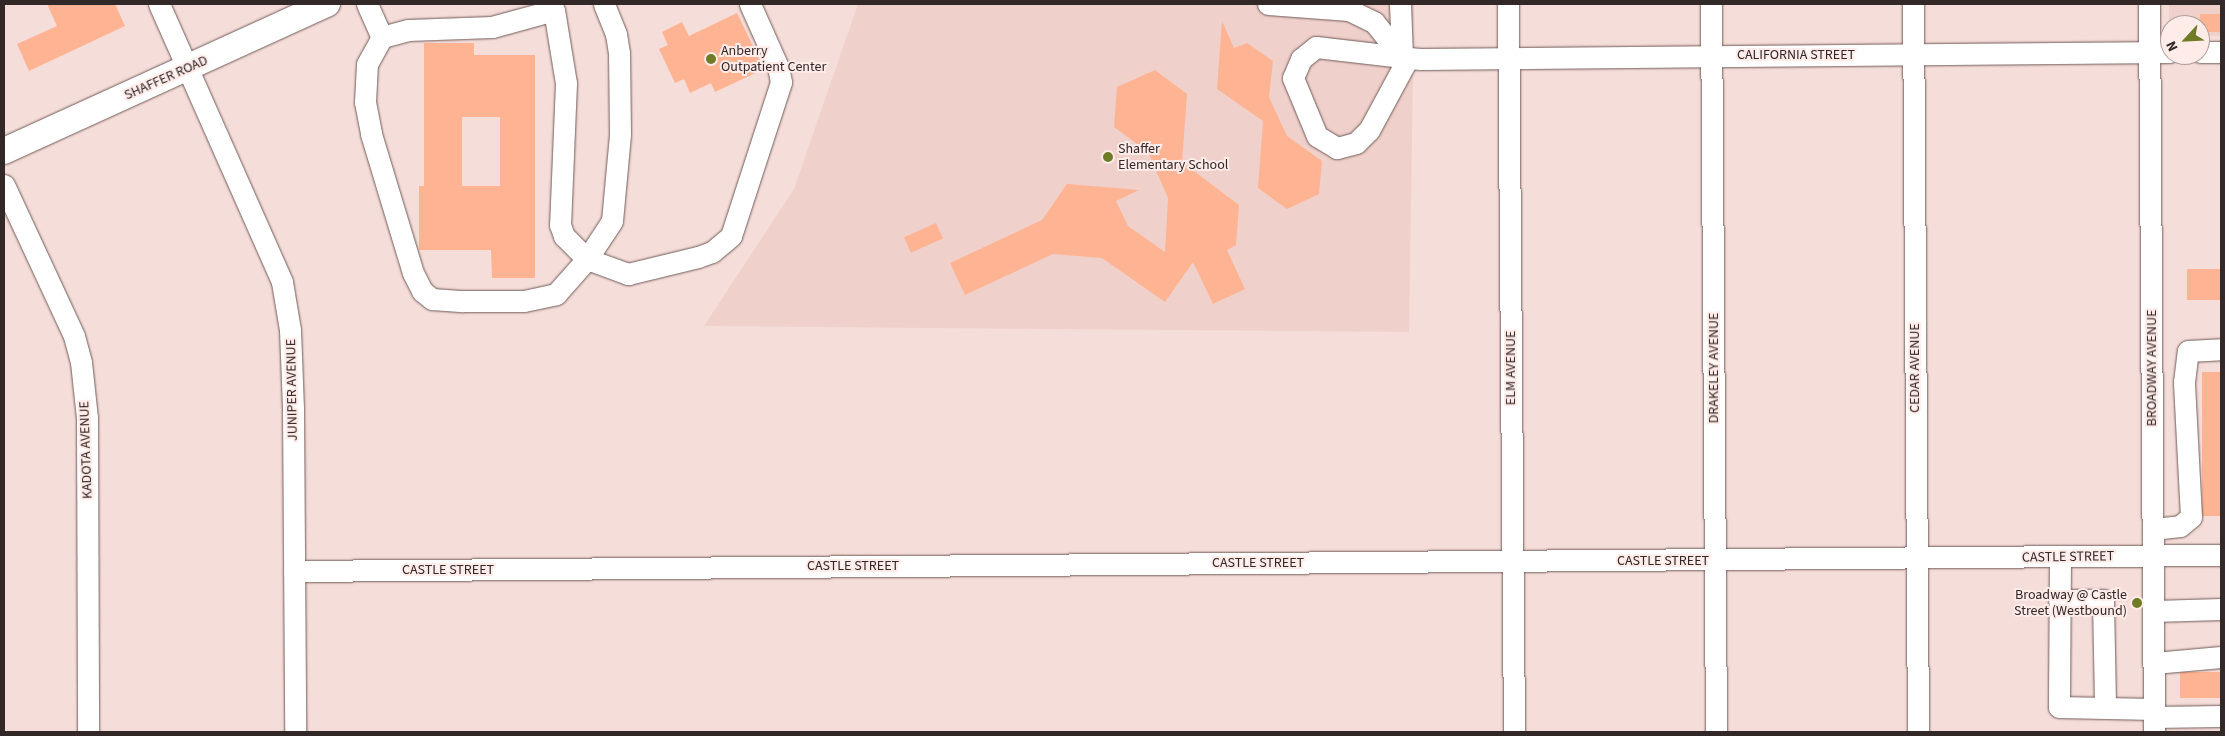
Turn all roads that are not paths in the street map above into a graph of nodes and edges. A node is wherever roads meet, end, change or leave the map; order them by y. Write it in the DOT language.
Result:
graph roads {
  1 [pos="159,4"];
  2 [pos="327,4"];
  3 [pos="367,4"];
  4 [pos="604,4"];
  5 [pos="750,4"];
  6 [pos="1268,4"];
  7 [pos="1400,4"];
  8 [pos="1508,4"];
  9 [pos="1711,4"];
  10 [pos="1913,4"];
  11 [pos="2149,4"];
  12 [pos="559,6"];
  13 [pos="382,37"];
  14 [pos="2160,53"];
  15 [pos="1913,54"];
  16 [pos="1712,56"];
  17 [pos="1411,58"];
  18 [pos="1509,58"];
  19 [pos="187,68"];
  20 [pos="4,151"];
  21 [pos="4,185"];
  22 [pos="587,259"];
  23 [pos="2221,349"];
  24 [pos="2153,529"];
  25 [pos="2221,555"];
  26 [pos="2153,556"];
  27 [pos="2060,557"];
  28 [pos="1916,559"];
  29 [pos="1715,560"];
  30 [pos="1512,561"];
  31 [pos="294,571"];
  32 [pos="2059,600"];
  33 [pos="2221,609"];
  34 [pos="2154,611"];
  35 [pos="2221,657"];
  36 [pos="2154,663"];
  37 [pos="2105,707"];
  38 [pos="2221,716"];
  39 [pos="2154,719"];
  40 [pos="88,732"];
  41 [pos="295,732"];
  42 [pos="1514,732"];
  43 [pos="1716,732"];
  44 [pos="1918,732"];
  1 -- 19 [label="street, JUNIPER AVENUE"];
  2 -- 19 [label="main road, SHAFFER ROAD"];
  3 -- 13 [label="street"];
  4 -- 22 [label="street"];
  5 -- 22 [label="street"];
  6 -- 17 [label="street"];
  7 -- 17 [label="street"];
  8 -- 18 [label="street, ELM AVENUE"];
  9 -- 16 [label="street, DRAKELEY AVENUE"];
  10 -- 15 [label="street, CEDAR AVENUE"];
  11 -- 14 [label="street, BROADWAY AVENUE"];
  12 -- 13 [label="street"];
  12 -- 22 [label="street"];
  13 -- 22 [label="street"];
  14 -- 15 [label="street, CALIFORNIA STREET"];
  14 -- 24 [label="street, BROADWAY AVENUE"];
  15 -- 16 [label="street, CALIFORNIA STREET"];
  15 -- 28 [label="street, CEDAR AVENUE"];
  16 -- 18 [label="street, CALIFORNIA STREET"];
  16 -- 29 [label="street, DRAKELEY AVENUE"];
  17 -- 17 [label="street, CALIFORNIA STREET"];
  17 -- 18 [label="street, CALIFORNIA STREET"];
  18 -- 30 [label="street, ELM AVENUE"];
  19 -- 20 [label="main road, SHAFFER ROAD"];
  19 -- 31 [label="street, JUNIPER AVENUE"];
  21 -- 40 [label="street, KADOTA AVENUE"];
  23 -- 24 [label="street"];
  24 -- 26 [label="street, BROADWAY AVENUE"];
  25 -- 26 [label="street, CASTLE STREET"];
  26 -- 27 [label="street, CASTLE STREET"];
  26 -- 34 [label="street, BROADWAY AVENUE"];
  27 -- 28 [label="street, CASTLE STREET"];
  27 -- 32 [label="street"];
  28 -- 29 [label="street, CASTLE STREET"];
  28 -- 44 [label="street, CEDAR AVENUE"];
  29 -- 30 [label="street, CASTLE STREET"];
  29 -- 43 [label="street, DRAKELEY AVENUE"];
  30 -- 31 [label="street, CASTLE STREET"];
  30 -- 42 [label="street, ELM AVENUE"];
  31 -- 41 [label="street, JUNIPER AVENUE"];
  32 -- 37 [label="street"];
  32 -- 37 [label="street"];
  33 -- 34 [label="street"];
  34 -- 36 [label="street, BROADWAY AVENUE"];
  35 -- 36 [label="street"];
  36 -- 39 [label="street, BROADWAY AVENUE"];
  37 -- 39 [label="street"];
  38 -- 39 [label="street"];
}
